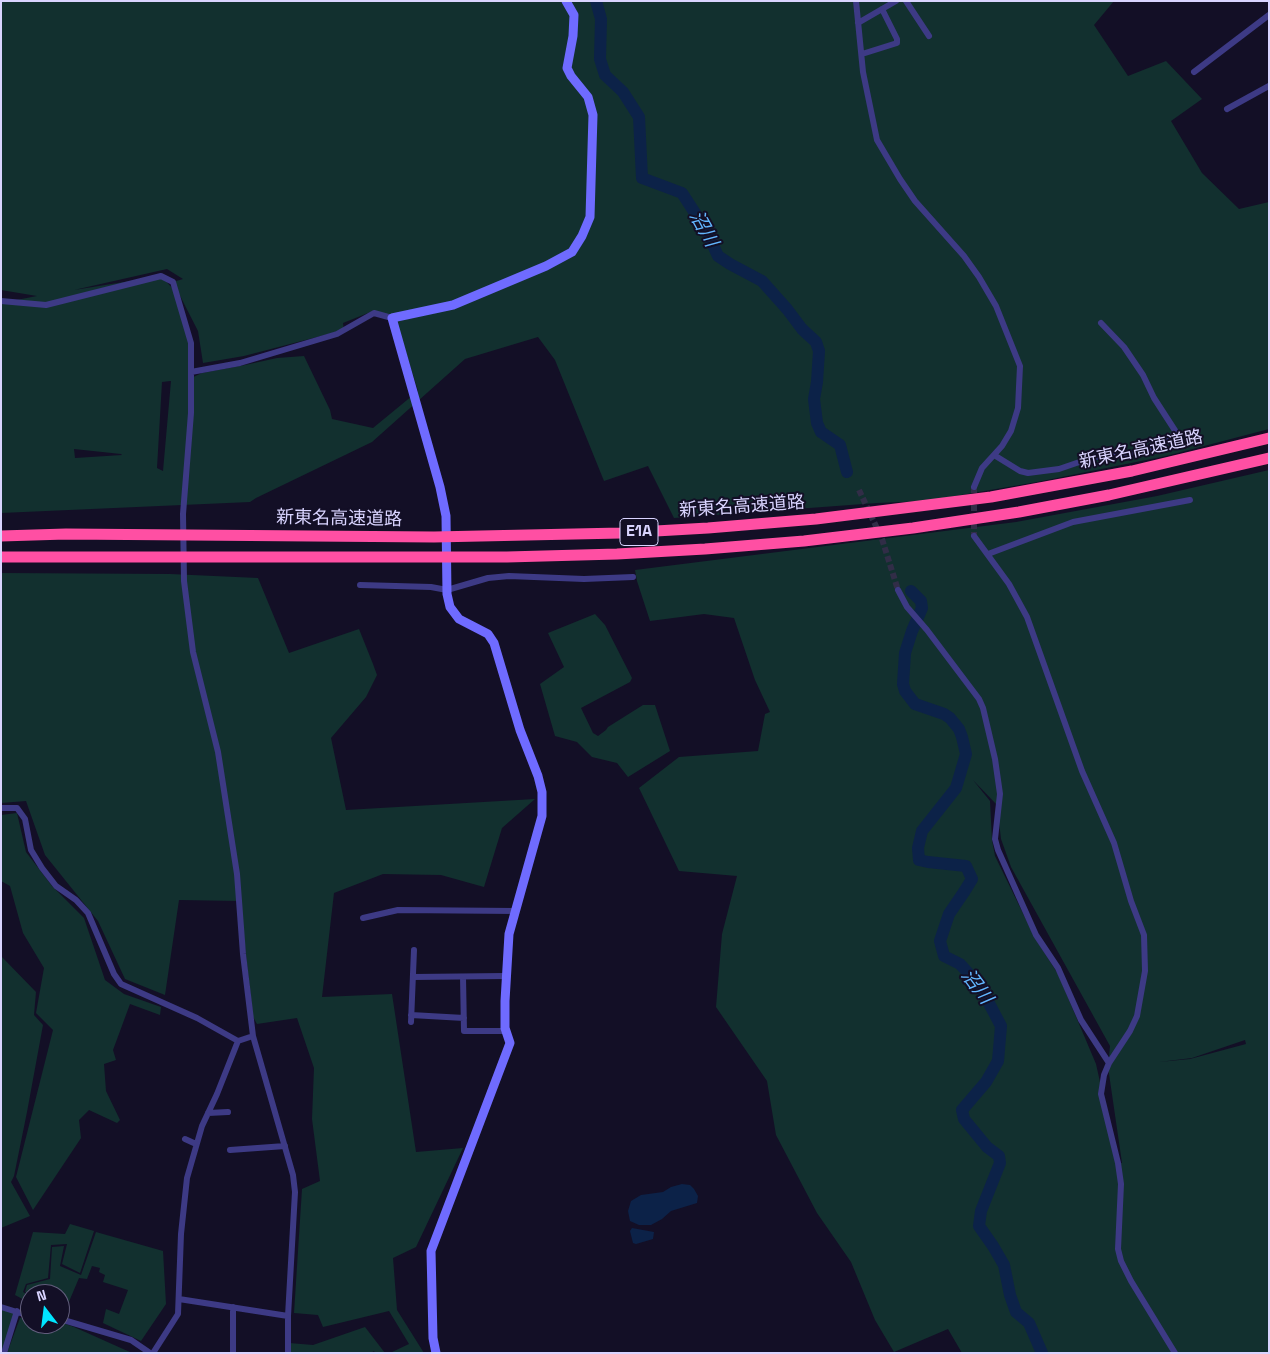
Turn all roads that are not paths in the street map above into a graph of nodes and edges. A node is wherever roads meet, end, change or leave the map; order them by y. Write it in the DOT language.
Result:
graph roads {
  1 [pos="566,1"];
  2 [pos="856,1"];
  3 [pos="896,1"];
  4 [pos="906,1"];
  5 [pos="882,9"];
  6 [pos="1269,15"];
  7 [pos="858,23"];
  8 [pos="929,36"];
  9 [pos="862,54"];
  10 [pos="1194,72"];
  11 [pos="1269,86"];
  12 [pos="1227,109"];
  13 [pos="1,301"];
  14 [pos="392,318"];
  15 [pos="1101,323"];
  16 [pos="191,372"];
  17 [pos="1269,438"];
  18 [pos="994,455"];
  19 [pos="1269,458"];
  20 [pos="974,487"];
  21 [pos="1190,500"];
  22 [pos="1,536"];
  23 [pos="974,536"];
  24 [pos="988,554"];
  25 [pos="1,557"];
  26 [pos="634,577"];
  27 [pos="360,585"];
  28 [pos="447,587"];
  29 [pos="898,590"];
  30 [pos="1,808"];
  31 [pos="516,912"];
  32 [pos="363,918"];
  33 [pos="414,950"];
  34 [pos="506,976"];
  35 [pos="413,977"];
  36 [pos="464,977"];
  37 [pos="464,1018"];
  38 [pos="506,1031"];
  39 [pos="253,1036"];
  40 [pos="238,1041"];
  41 [pos="1109,1063"];
  42 [pos="228,1112"];
  43 [pos="208,1113"];
  44 [pos="185,1139"];
  45 [pos="196,1144"];
  46 [pos="285,1146"];
  47 [pos="230,1150"];
  48 [pos="179,1299"];
  49 [pos="1,1307"];
  50 [pos="233,1307"];
  51 [pos="17,1311"];
  52 [pos="20,1312"];
  53 [pos="288,1316"];
  54 [pos="70,1322"];
  55 [pos="4,1353"];
  56 [pos="152,1353"];
  57 [pos="234,1353"];
  58 [pos="288,1353"];
  59 [pos="436,1353"];
  60 [pos="1174,1353"];
  1 -- 14 [label="street"];
  2 -- 7 [label="street"];
  3 -- 5 [label="street"];
  4 -- 8 [label="street"];
  5 -- 7 [label="street"];
  5 -- 9 [label="street"];
  6 -- 10 [label="street"];
  7 -- 9 [label="street"];
  9 -- 18 [label="street"];
  11 -- 12 [label="street"];
  13 -- 16 [label="street"];
  14 -- 16 [label="street"];
  14 -- 28 [label="street"];
  15 -- 18 [label="street"];
  16 -- 39 [label="street"];
  17 -- 22 [label="highway, 新東名高速道路 / E1A"];
  18 -- 20 [label="street"];
  19 -- 25 [label="highway, 新東名高速道路 / E1A"];
  21 -- 24 [label="street"];
  23 -- 24 [label="street"];
  24 -- 41 [label="street"];
  26 -- 28 [label="street"];
  27 -- 28 [label="street"];
  28 -- 31 [label="street"];
  29 -- 41 [label="street"];
  30 -- 40 [label="street"];
  31 -- 32 [label="street"];
  31 -- 34 [label="street"];
  33 -- 35 [label="street"];
  34 -- 36 [label="street"];
  34 -- 38 [label="street"];
  35 -- 36 [label="street"];
  35 -- 37 [label="street"];
  36 -- 37 [label="street"];
  37 -- 38 [label="street"];
  38 -- 59 [label="street"];
  39 -- 40 [label="street"];
  39 -- 46 [label="street"];
  40 -- 43 [label="street"];
  41 -- 60 [label="street"];
  42 -- 43 [label="street"];
  43 -- 45 [label="street"];
  44 -- 45 [label="street"];
  45 -- 48 [label="street"];
  46 -- 47 [label="street"];
  46 -- 53 [label="street"];
  48 -- 50 [label="street"];
  48 -- 56 [label="street"];
  49 -- 51 [label="street"];
  50 -- 53 [label="street"];
  50 -- 57 [label="street"];
  51 -- 52 [label="street"];
  51 -- 55 [label="street"];
  53 -- 58 [label="street"];
  54 -- 56 [label="street"];
}
